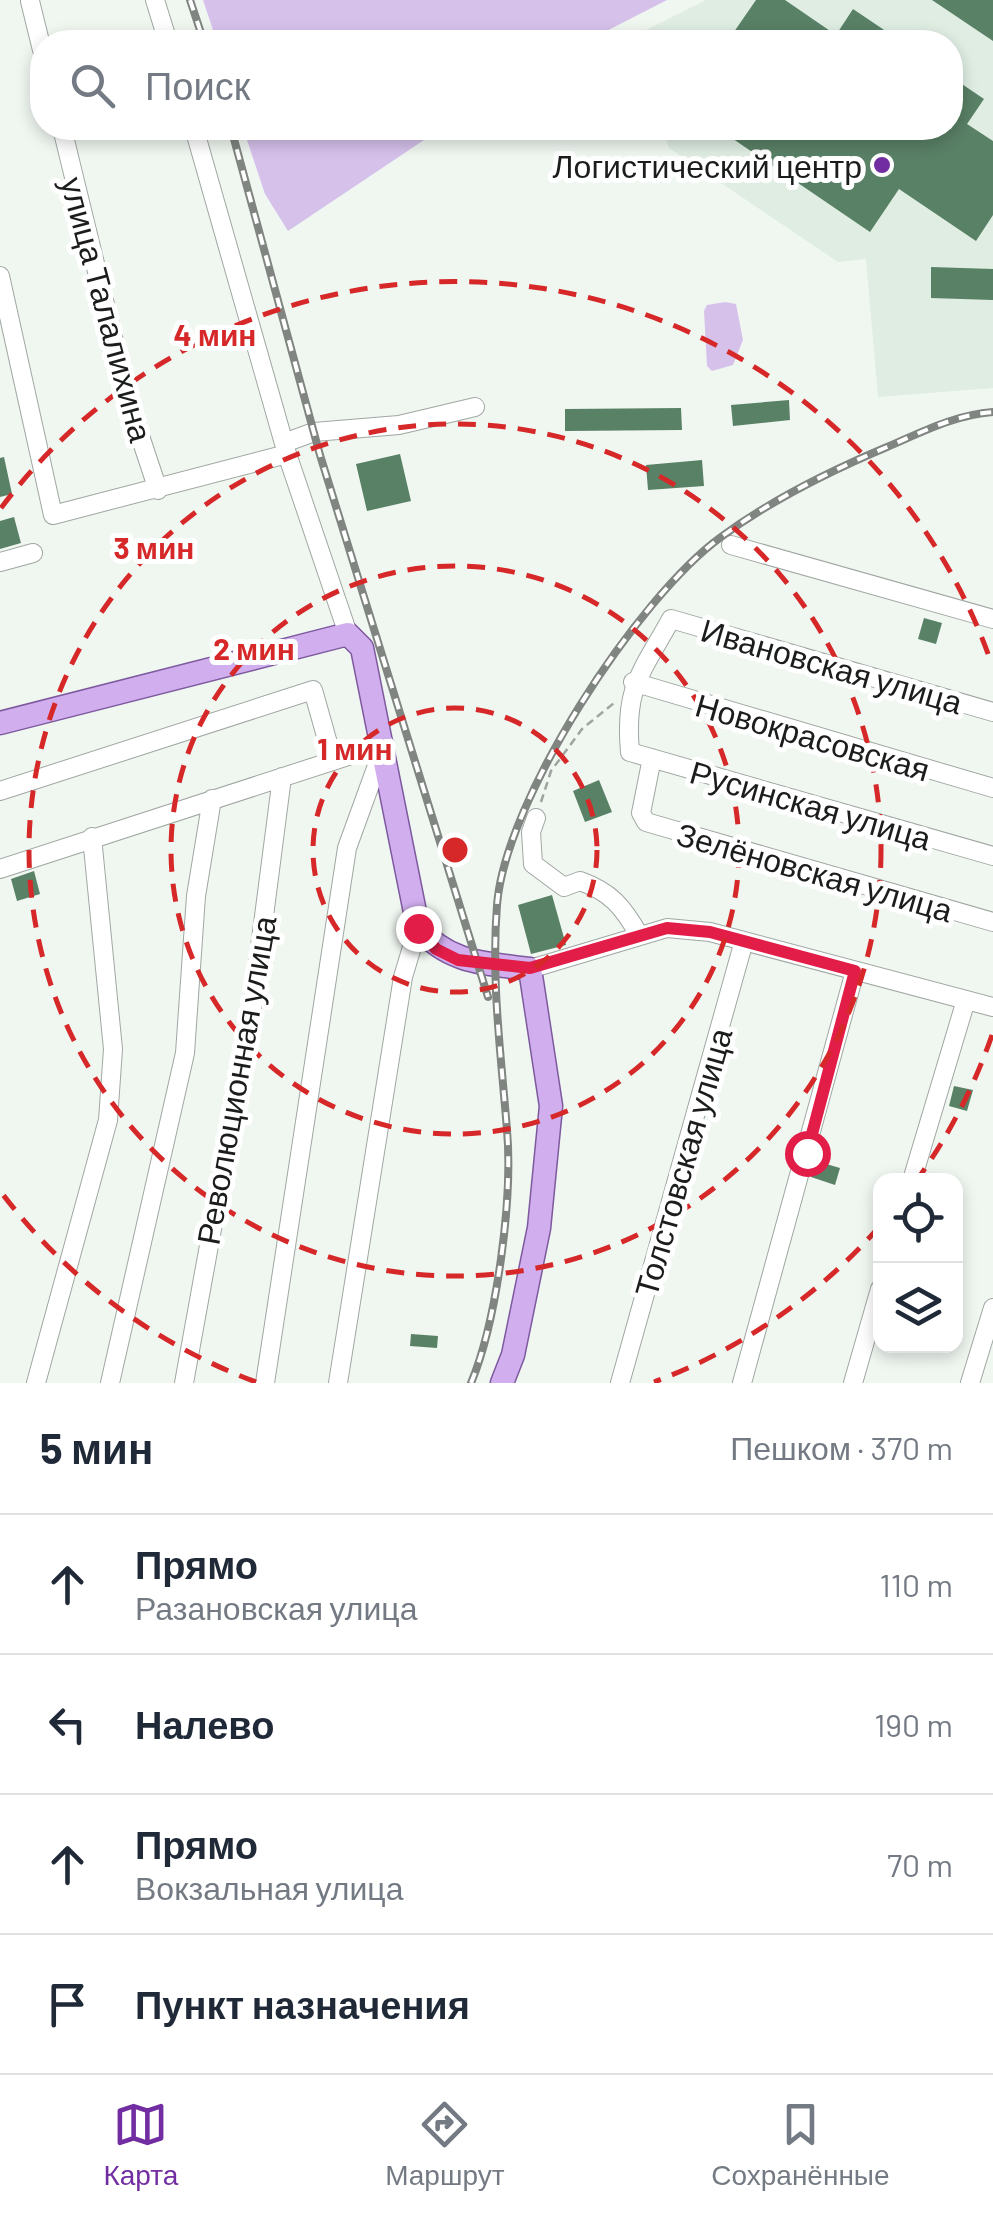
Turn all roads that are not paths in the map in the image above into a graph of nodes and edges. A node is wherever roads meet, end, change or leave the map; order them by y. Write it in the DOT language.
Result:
graph roads {
  1 [pos="154,0"];
  2 [pos="30,1"];
  3 [pos="37,30"];
  4 [pos="164,30"];
  5 [pos="65,140"];
  6 [pos="197,140"];
  7 [pos="0,276"];
  8 [pos="475,407"];
  9 [pos="286,448"];
  10 [pos="158,490"];
  11 [pos="731,544"];
  12 [pos="33,553"];
  13 [pos="0,562"];
  14 [pos="993,619"];
  15 [pos="348,634"];
  16 [pos="633,682"];
  17 [pos="993,712"];
  18 [pos="0,723"];
  19 [pos="385,744"];
  20 [pos="652,758"];
  21 [pos="333,761"];
  22 [pos="282,777"];
  23 [pos="993,788"];
  24 [pos="0,791"];
  25 [pos="212,799"];
  26 [pos="536,818"];
  27 [pos="92,837"];
  28 [pos="993,856"];
  29 [pos="0,870"];
  30 [pos="993,922"];
  31 [pos="418,928"];
  32 [pos="639,935"];
  33 [pos="744,942"];
  34 [pos="530,968"];
  35 [pos="855,971"];
  36 [pos="966,1000"];
  37 [pos="993,1007"];
  38 [pos="914,1173"];
  39 [pos="993,1308"];
  40 [pos="873,1314"];
  41 [pos="36,1383"];
  42 [pos="110,1383"];
  43 [pos="184,1383"];
  44 [pos="264,1383"];
  45 [pos="338,1383"];
  46 [pos="502,1383"];
  47 [pos="620,1383"];
  48 [pos="742,1383"];
  49 [pos="854,1383"];
  50 [pos="970,1383"];
  1 -- 4 [label="street"];
  2 -- 3 [label="street"];
  5 -- 10 [label="street, улица Талалихина"];
  6 -- 9 [label="street"];
  7 -- 10 [label="street"];
  8 -- 9 [label="street"];
  9 -- 10 [label="street"];
  9 -- 15 [label="street"];
  11 -- 14 [label="street"];
  12 -- 13 [label="street"];
  15 -- 18 [label="main road"];
  15 -- 19 [label="main road"];
  16 -- 17 [label="street, Ивановская улица"];
  16 -- 20 [label="street, Русинская улица"];
  16 -- 23 [label="street, Новокрасовская"];
  19 -- 21 [label="street"];
  19 -- 31 [label="main road"];
  19 -- 44 [label="street"];
  20 -- 28 [label="street, Русинская улица"];
  20 -- 30 [label="street, Зелёновская улица"];
  21 -- 22 [label="street"];
  21 -- 24 [label="street"];
  22 -- 25 [label="street"];
  22 -- 43 [label="street, Революционная улица"];
  25 -- 27 [label="street"];
  25 -- 42 [label="street"];
  26 -- 32 [label="street"];
  27 -- 29 [label="street"];
  27 -- 41 [label="street"];
  31 -- 34 [label="main road"];
  31 -- 45 [label="street"];
  32 -- 33 [label="street"];
  32 -- 34 [label="street"];
  33 -- 35 [label="street"];
  33 -- 47 [label="street, Толстовская улица"];
  34 -- 46 [label="main road"];
  35 -- 36 [label="street"];
  35 -- 48 [label="street"];
  36 -- 37 [label="street"];
  36 -- 38 [label="street"];
  39 -- 50 [label="street"];
  40 -- 49 [label="street"];
}
